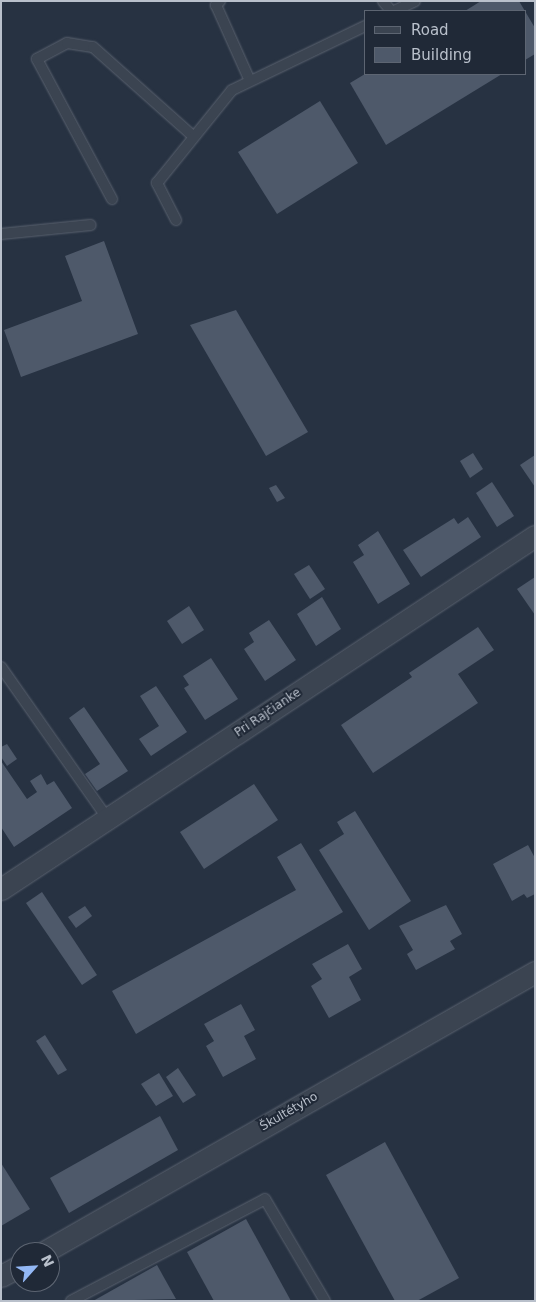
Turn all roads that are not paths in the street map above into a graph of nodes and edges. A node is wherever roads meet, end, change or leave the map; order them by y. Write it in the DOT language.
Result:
graph roads {
  1 [pos="220,1"];
  2 [pos="383,1"];
  3 [pos="415,1"];
  4 [pos="392,10"];
  5 [pos="395,10"];
  6 [pos="364,26"];
  7 [pos="250,81"];
  8 [pos="193,136"];
  9 [pos="112,199"];
  10 [pos="176,220"];
  11 [pos="91,225"];
  12 [pos="1,234"];
  13 [pos="535,536"];
  14 [pos="1,667"];
  15 [pos="108,819"];
  16 [pos="1,889"];
  17 [pos="535,972"];
  18 [pos="60,1243"];
  19 [pos="71,1301"];
  20 [pos="326,1301"];
  1 -- 7 [label="lane"];
  2 -- 4 [label="lane"];
  3 -- 5 [label="lane"];
  6 -- 7 [label="lane"];
  7 -- 8 [label="lane"];
  8 -- 9 [label="lane"];
  8 -- 10 [label="lane"];
  11 -- 12 [label="lane"];
  13 -- 15 [label="street, Pri Rajčianke"];
  14 -- 15 [label="lane"];
  15 -- 16 [label="street, Pri Rajčianke"];
  17 -- 18 [label="street, Škultétyho"];
  19 -- 20 [label="lane"];
}
